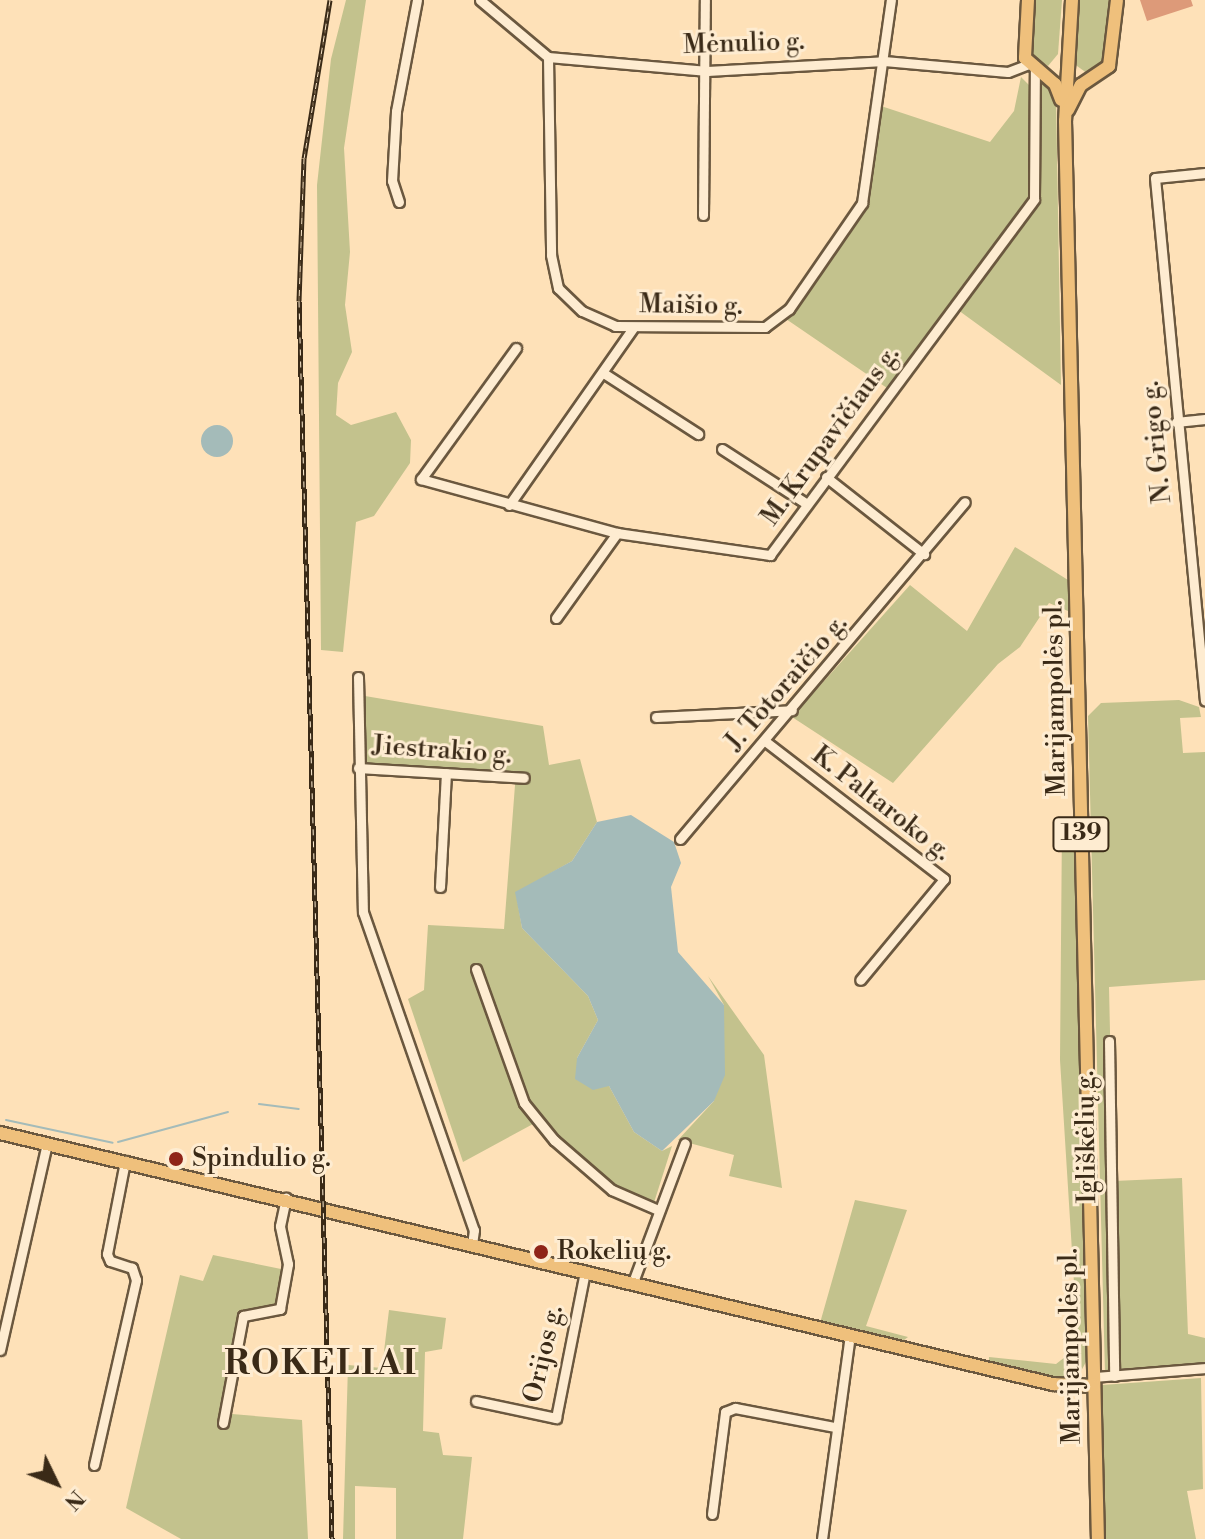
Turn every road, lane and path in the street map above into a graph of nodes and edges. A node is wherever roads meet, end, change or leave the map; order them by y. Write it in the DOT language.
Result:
graph roads {
  1 [pos="417,0"];
  2 [pos="480,0"];
  3 [pos="705,0"];
  4 [pos="891,0"];
  5 [pos="1028,0"];
  6 [pos="1072,0"];
  7 [pos="1117,0"];
  8 [pos="1066,53"];
  9 [pos="548,57"];
  10 [pos="884,61"];
  11 [pos="1035,68"];
  12 [pos="707,71"];
  13 [pos="1094,78"];
  14 [pos="1065,116"];
  15 [pos="1205,173"];
  16 [pos="399,202"];
  17 [pos="703,215"];
  18 [pos="633,328"];
  19 [pos="516,348"];
  20 [pos="605,374"];
  21 [pos="1205,419"];
  22 [pos="1176,422"];
  23 [pos="698,434"];
  24 [pos="722,449"];
  25 [pos="826,477"];
  26 [pos="965,502"];
  27 [pos="807,504"];
  28 [pos="509,505"];
  29 [pos="617,533"];
  30 [pos="924,554"];
  31 [pos="556,618"];
  32 [pos="358,677"];
  33 [pos="1205,701"];
  34 [pos="792,710"];
  35 [pos="656,717"];
  36 [pos="765,741"];
  37 [pos="358,768"];
  38 [pos="446,773"];
  39 [pos="524,778"];
  40 [pos="680,839"];
  41 [pos="440,887"];
  42 [pos="476,969"];
  43 [pos="860,980"];
  44 [pos="1109,1041"];
  45 [pos="0,1133"];
  46 [pos="47,1143"];
  47 [pos="685,1143"];
  48 [pos="125,1161"];
  49 [pos="286,1198"];
  50 [pos="658,1210"];
  51 [pos="472,1245"];
  52 [pos="585,1271"];
  53 [pos="633,1282"];
  54 [pos="850,1334"];
  55 [pos="0,1350"];
  56 [pos="1205,1368"];
  57 [pos="1114,1376"];
  58 [pos="1094,1382"];
  59 [pos="476,1401"];
  60 [pos="223,1423"];
  61 [pos="835,1427"];
  62 [pos="94,1465"];
  63 [pos="712,1514"];
  64 [pos="822,1539"];
  65 [pos="1098,1539"];
  1 -- 16 [label="street"];
  2 -- 9 [label="street"];
  3 -- 12 [label="street"];
  4 -- 10 [label="street, Maišio g."];
  5 -- 11 [label="main road"];
  6 -- 8 [label="main road, Marijampolės pl. / 139"];
  7 -- 13 [label="main road"];
  8 -- 11 [label="main road"];
  8 -- 13 [label="main road"];
  8 -- 14 [label="main road, Marijampolės pl. / 139"];
  9 -- 12 [label="street, Mėnulio g."];
  9 -- 18 [label="street, Maišio g."];
  10 -- 11 [label="street, Mėnulio g."];
  10 -- 12 [label="street, Mėnulio g."];
  10 -- 18 [label="street, Maišio g."];
  11 -- 14 [label="main road"];
  11 -- 25 [label="street, M. Krupavičiaus g."];
  12 -- 17 [label="street"];
  13 -- 14 [label="main road"];
  14 -- 58 [label="main road, Marijampolės pl. / 139"];
  15 -- 22 [label="street, N. Grigo g."];
  18 -- 20 [label="street"];
  19 -- 28 [label="street, M. Krupavičiaus g."];
  20 -- 23 [label="street"];
  20 -- 28 [label="street"];
  21 -- 22 [label="street"];
  22 -- 33 [label="street, N. Grigo g."];
  24 -- 27 [label="street"];
  25 -- 27 [label="street, M. Krupavičiaus g."];
  25 -- 30 [label="street"];
  26 -- 30 [label="street, J. Totoraičio g."];
  27 -- 29 [label="street, M. Krupavičiaus g."];
  28 -- 29 [label="street, M. Krupavičiaus g."];
  29 -- 31 [label="street"];
  30 -- 34 [label="street, J. Totoraičio g."];
  32 -- 37 [label="street"];
  34 -- 35 [label="street"];
  34 -- 36 [label="street, J. Totoraičio g."];
  36 -- 40 [label="street, J. Totoraičio g."];
  36 -- 43 [label="street, K. Paltaroko g."];
  37 -- 38 [label="street, Jiestrakio g."];
  37 -- 51 [label="street"];
  38 -- 39 [label="street, Jiestrakio g."];
  38 -- 41 [label="street"];
  42 -- 50 [label="street"];
  44 -- 57 [label="street, Igliškėlių g."];
  45 -- 46 [label="main road"];
  46 -- 48 [label="main road"];
  46 -- 55 [label="street"];
  47 -- 50 [label="street"];
  48 -- 49 [label="main road"];
  48 -- 62 [label="street"];
  49 -- 51 [label="main road"];
  49 -- 60 [label="street"];
  50 -- 53 [label="street"];
  51 -- 52 [label="main road"];
  52 -- 53 [label="main road"];
  52 -- 59 [label="street, Orijos g."];
  53 -- 54 [label="main road"];
  54 -- 58 [label="main road"];
  54 -- 61 [label="street"];
  56 -- 57 [label="street"];
  57 -- 58 [label="street"];
  58 -- 65 [label="main road, Marijampolės pl. / 139"];
  61 -- 63 [label="street"];
  61 -- 64 [label="street"];
}
